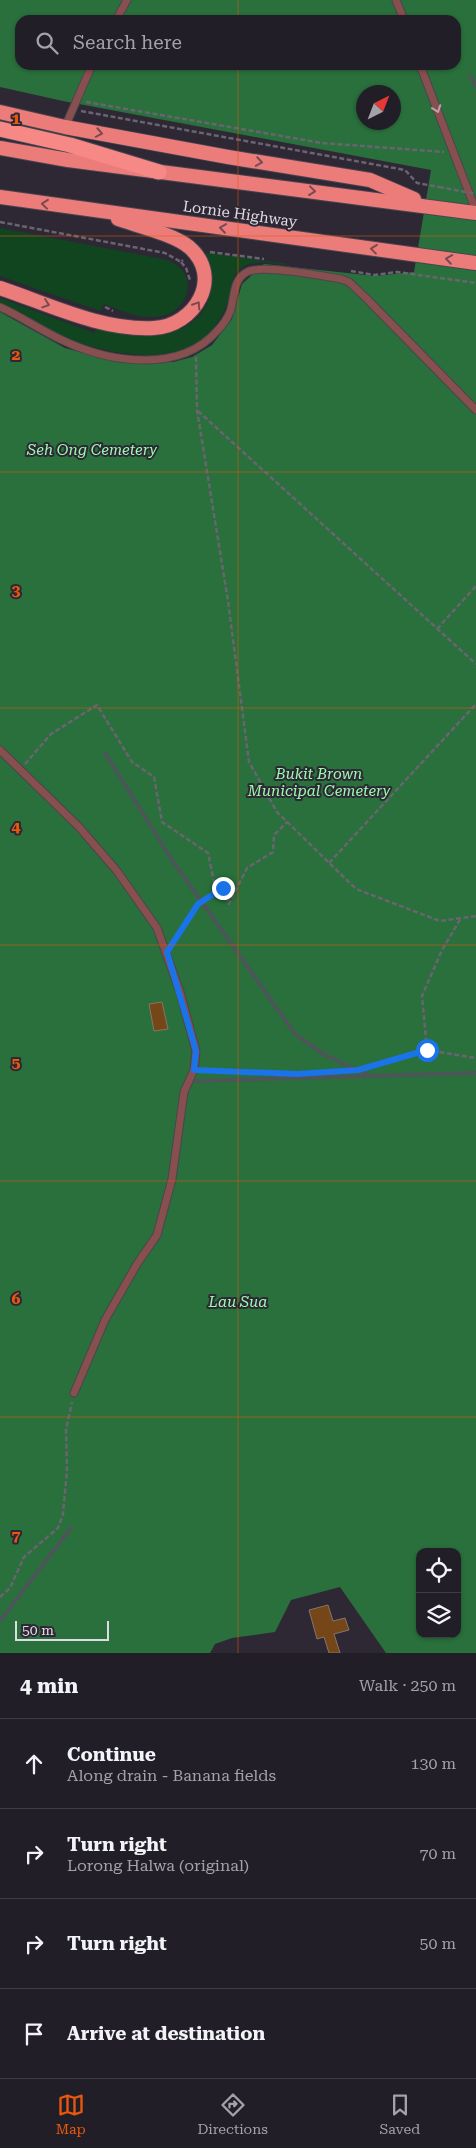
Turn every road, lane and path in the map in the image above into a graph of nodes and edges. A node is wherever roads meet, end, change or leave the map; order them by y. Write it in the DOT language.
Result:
graph roads {
  1 [pos="127,0"];
  2 [pos="396,0"];
  3 [pos="119,15"];
  4 [pos="402,15"];
  5 [pos="90,70"];
  6 [pos="422,70"];
  7 [pos="75,100"];
  8 [pos="0,112"];
  9 [pos="67,120"];
  10 [pos="0,130"];
  11 [pos="0,148"];
  12 [pos="453,153"];
  13 [pos="159,172"];
  14 [pos="476,194"];
  15 [pos="0,197"];
  16 [pos="432,206"];
  17 [pos="91,209"];
  18 [pos="476,212"];
  19 [pos="180,262"];
  20 [pos="476,263"];
  21 [pos="421,275"];
  22 [pos="476,283"];
  23 [pos="191,285"];
  24 [pos="0,288"];
  25 [pos="105,307"];
  26 [pos="0,308"];
  27 [pos="118,313"];
  28 [pos="196,350"];
  29 [pos="197,410"];
  30 [pos="476,410"];
  31 [pos="476,586"];
  32 [pos="437,629"];
  33 [pos="476,664"];
  34 [pos="476,704"];
  35 [pos="0,750"];
  36 [pos="21,769"];
  37 [pos="287,822"];
  38 [pos="329,863"];
  39 [pos="223,888"];
  40 [pos="476,916"];
  41 [pos="461,918"];
  42 [pos="167,952"];
  43 [pos="427,1050"];
  44 [pos="476,1058"];
  45 [pos="194,1070"];
  46 [pos="74,1393"];
  47 [pos="0,1597"];
  1 -- 3 [label="lane"];
  2 -- 4 [label="lane"];
  5 -- 7 [label="lane"];
  6 -- 12 [label="lane, one-way"];
  7 -- 9 [label="lane"];
  7 -- 12 [label="path"];
  8 -- 9 [label="highway"];
  9 -- 14 [label="path, bridge"];
  9 -- 16 [label="highway, one-way"];
  10 -- 13 [label="highway"];
  11 -- 13 [label="highway, Lornie Highway"];
  12 -- 18 [label="lane"];
  13 -- 16 [label="highway, Lornie Highway, one-way"];
  17 -- 15 [label="highway, Lornie Highway, one-way"];
  16 -- 18 [label="highway, Lornie Highway"];
  20 -- 17 [label="highway, Lornie Highway, one-way"];
  24 -- 17 [label="highway, one-way"];
  19 -- 23 [label="path"];
  21 -- 22 [label="path"];
  25 -- 27 [label="path"];
  26 -- 28 [label="lane"];
  28 -- 29 [label="path"];
  28 -- 30 [label="lane"];
  29 -- 32 [label="path"];
  29 -- 37 [label="path"];
  31 -- 32 [label="path"];
  32 -- 33 [label="path"];
  34 -- 38 [label="path"];
  35 -- 36 [label="lane"];
  36 -- 39 [label="path"];
  36 -- 42 [label="lane"];
  37 -- 38 [label="path"];
  37 -- 39 [label="path"];
  38 -- 41 [label="path"];
  39 -- 42 [label="path"];
  40 -- 41 [label="path"];
  41 -- 43 [label="path"];
  42 -- 45 [label="lane"];
  43 -- 44 [label="path"];
  43 -- 45 [label="path"];
  45 -- 46 [label="lane"];
  46 -- 47 [label="path"];
}
